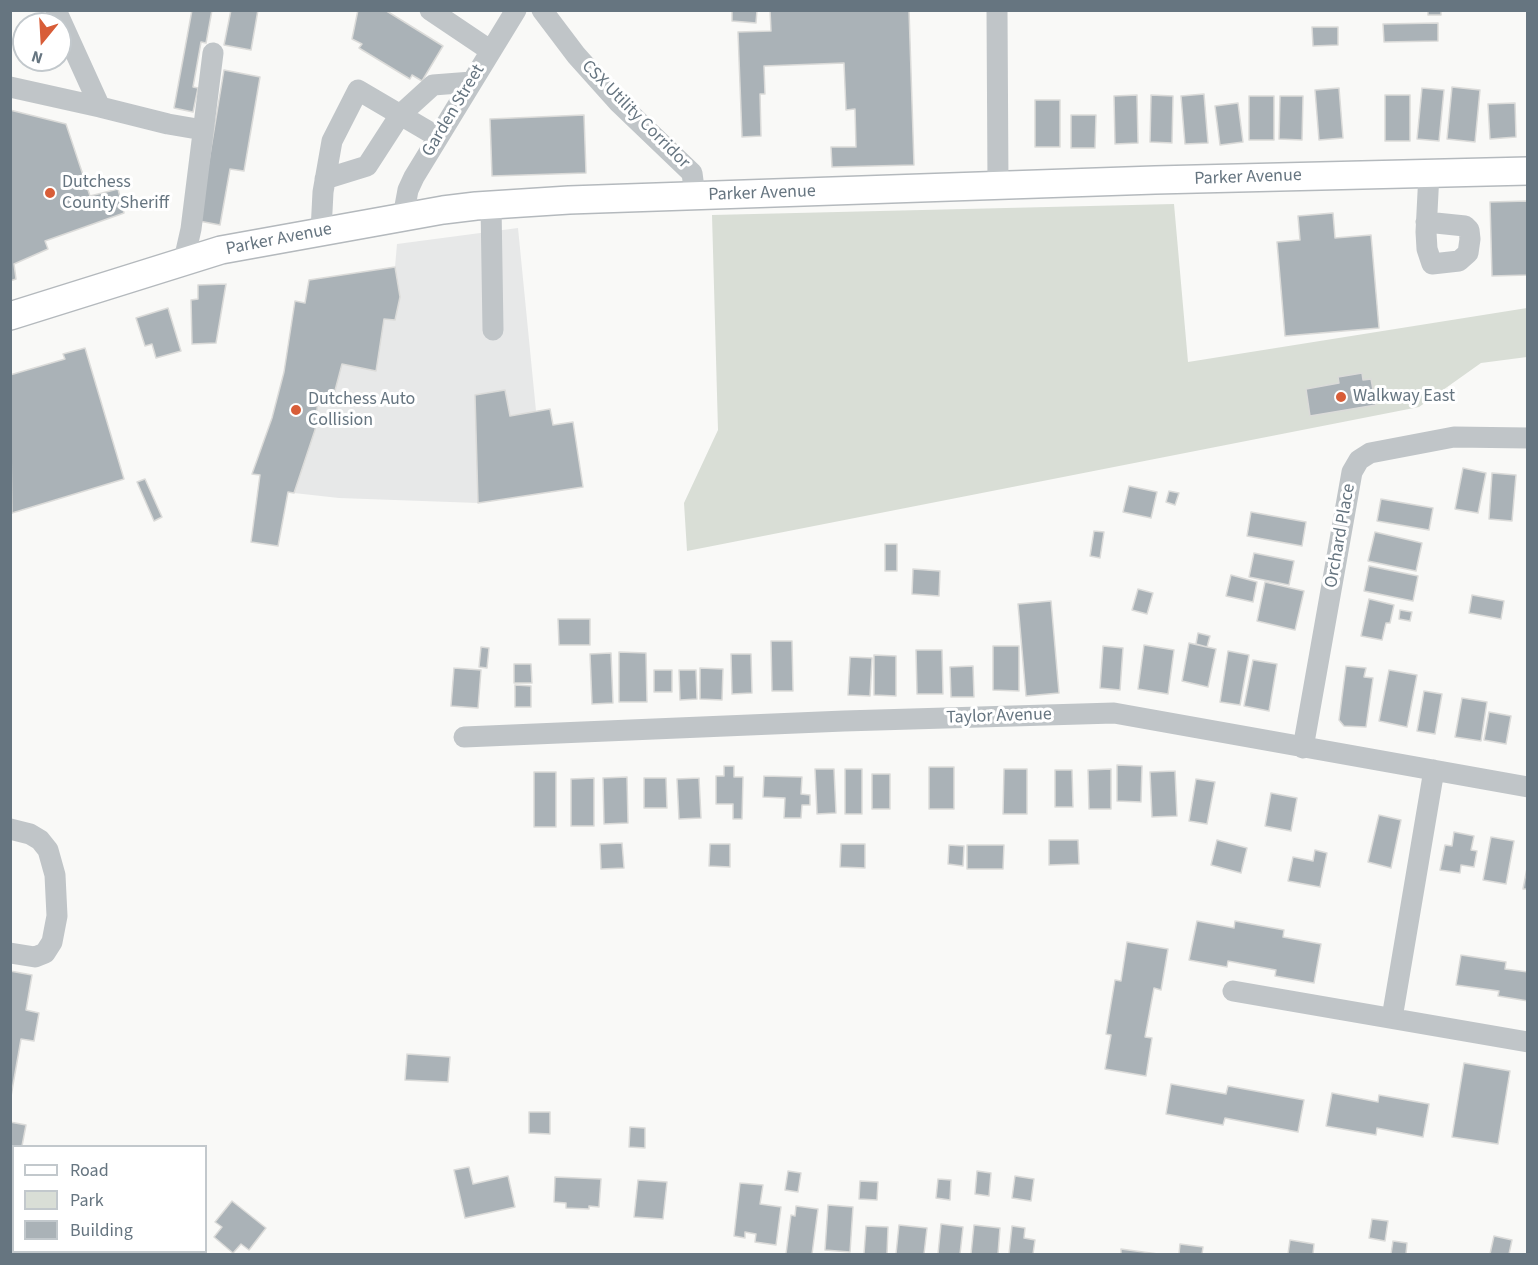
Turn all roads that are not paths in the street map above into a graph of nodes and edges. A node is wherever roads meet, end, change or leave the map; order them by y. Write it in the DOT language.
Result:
graph roads {
  1 [pos="56,10"];
  2 [pos="430,10"];
  3 [pos="516,10"];
  4 [pos="542,10"];
  5 [pos="997,10"];
  6 [pos="491,51"];
  7 [pos="213,53"];
  8 [pos="472,82"];
  9 [pos="10,87"];
  10 [pos="100,107"];
  11 [pos="400,115"];
  12 [pos="203,130"];
  13 [pos="438,137"];
  14 [pos="1527,171"];
  15 [pos="1429,172"];
  16 [pos="325,179"];
  17 [pos="998,185"];
  18 [pos="695,196"];
  19 [pos="491,204"];
  20 [pos="403,217"];
  21 [pos="1426,222"];
  22 [pos="321,231"];
  23 [pos="184,260"];
  24 [pos="10,316"];
  25 [pos="494,330"];
  26 [pos="1527,438"];
  27 [pos="464,737"];
  28 [pos="1303,748"];
  29 [pos="1434,771"];
  30 [pos="1527,787"];
  31 [pos="10,829"];
  32 [pos="10,953"];
  33 [pos="1233,991"];
  34 [pos="1392,1018"];
  35 [pos="1527,1042"];
  1 -- 10 [label="street"];
  2 -- 6 [label="street"];
  3 -- 6 [label="street, Garden Street"];
  4 -- 18 [label="street, CSX Utility Corridor"];
  5 -- 17 [label="street"];
  6 -- 8 [label="street, Garden Street"];
  7 -- 12 [label="street"];
  8 -- 11 [label="street"];
  8 -- 13 [label="street, Garden Street"];
  9 -- 10 [label="street"];
  10 -- 12 [label="street"];
  11 -- 13 [label="street"];
  11 -- 16 [label="street"];
  11 -- 16 [label="street"];
  12 -- 23 [label="street"];
  13 -- 20 [label="street, Garden Street"];
  14 -- 15 [label="main road, Parker Avenue"];
  15 -- 17 [label="main road, Parker Avenue"];
  15 -- 21 [label="street"];
  16 -- 22 [label="street"];
  17 -- 18 [label="main road, Parker Avenue"];
  18 -- 19 [label="main road, Parker Avenue"];
  19 -- 20 [label="main road, Parker Avenue"];
  19 -- 25 [label="street"];
  20 -- 22 [label="main road, Parker Avenue"];
  22 -- 23 [label="main road, Parker Avenue"];
  23 -- 24 [label="main road, Parker Avenue"];
  26 -- 28 [label="street, Orchard Place"];
  27 -- 28 [label="street, Taylor Avenue"];
  28 -- 29 [label="street, Taylor Avenue"];
  29 -- 30 [label="street, Taylor Avenue"];
  29 -- 34 [label="street"];
  31 -- 32 [label="street"];
  33 -- 34 [label="street"];
  34 -- 35 [label="street"];
}
